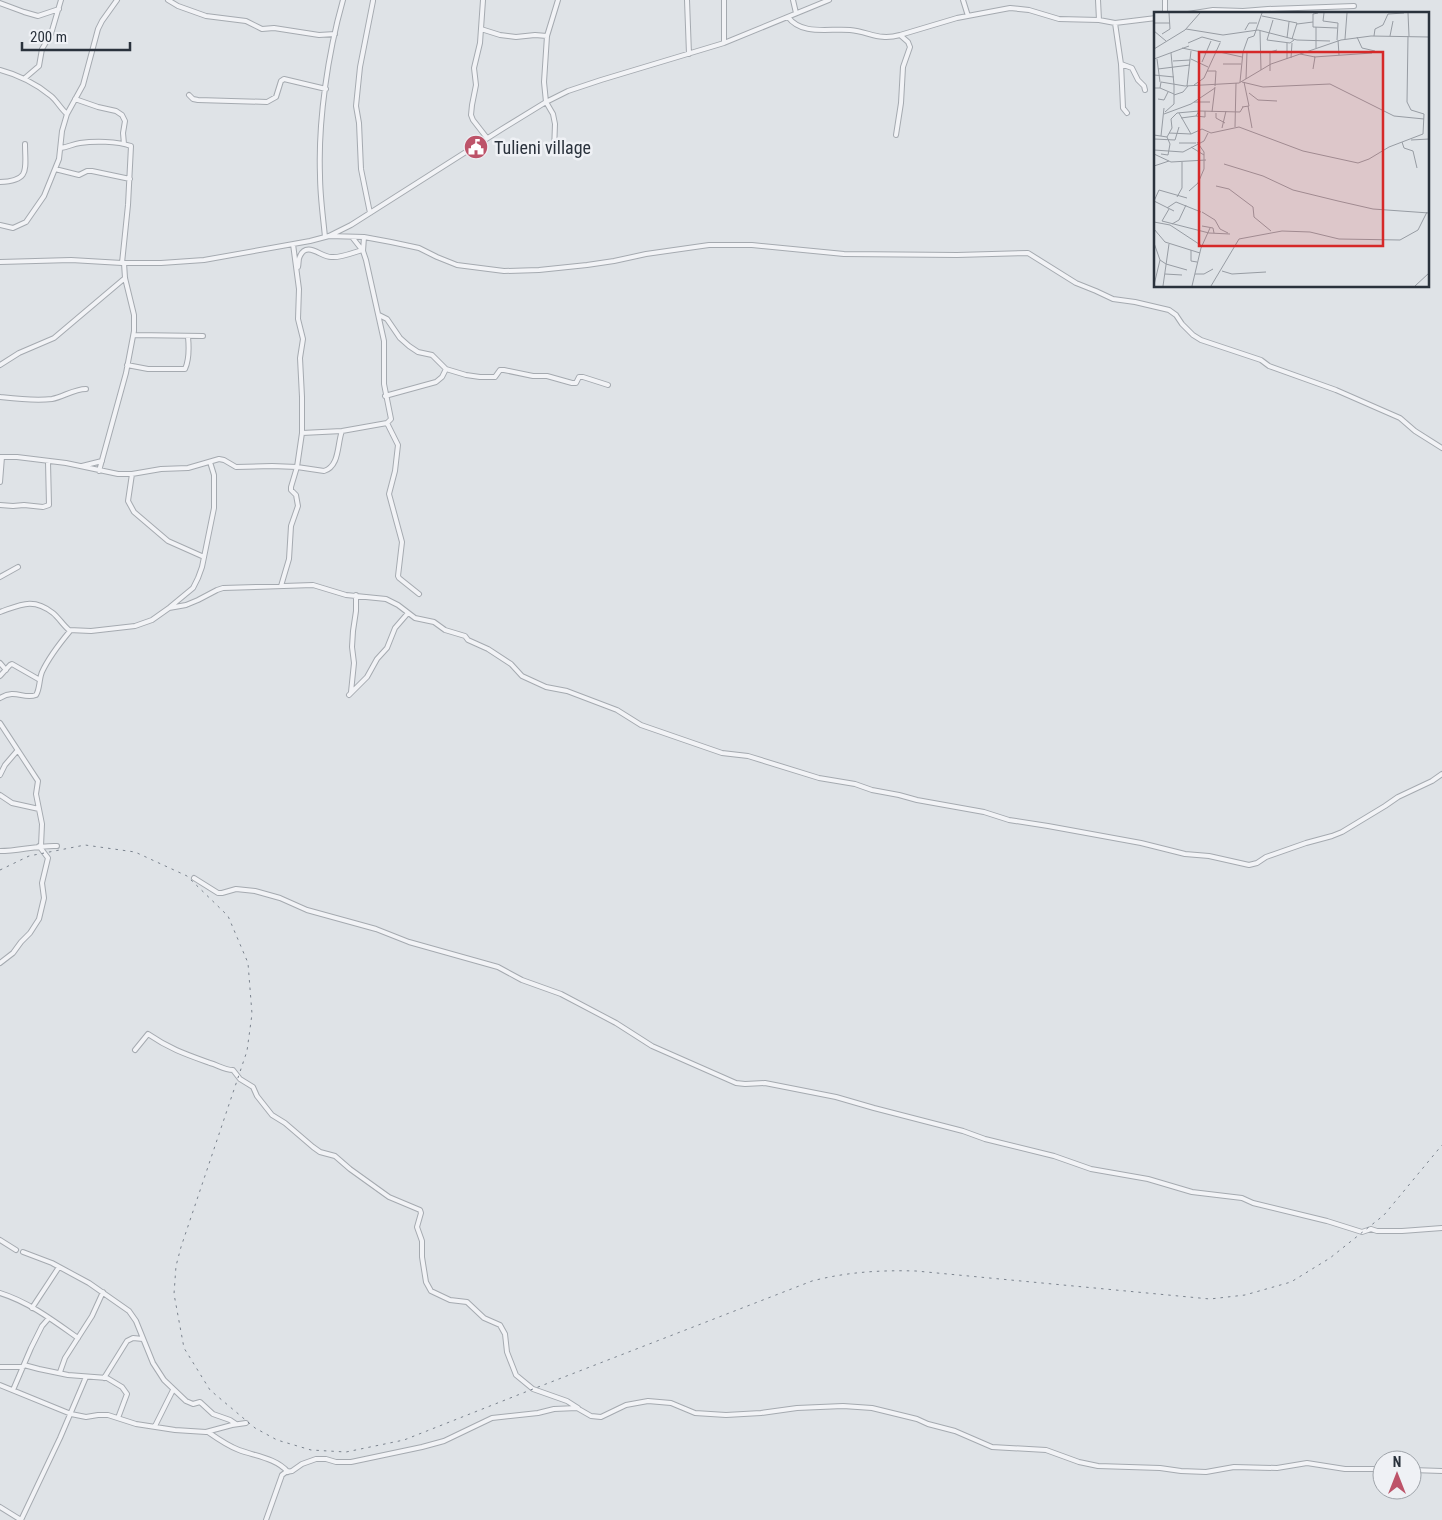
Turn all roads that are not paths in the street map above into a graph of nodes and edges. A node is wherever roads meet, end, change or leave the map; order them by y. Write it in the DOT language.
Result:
graph roads {
  1 [pos="61,0"];
  2 [pos="117,0"];
  3 [pos="168,0"];
  4 [pos="343,0"];
  5 [pos="483,0"];
  6 [pos="558,0"];
  7 [pos="687,0"];
  8 [pos="724,0"];
  9 [pos="793,0"];
  10 [pos="829,0"];
  11 [pos="964,0"];
  12 [pos="1098,0"];
  13 [pos="373,1"];
  14 [pos="0,3"];
  15 [pos="1354,6"];
  16 [pos="58,9"];
  17 [pos="1200,12"];
  18 [pos="796,13"];
  19 [pos="968,16"];
  20 [pos="788,17"];
  21 [pos="1154,18"];
  22 [pos="1099,20"];
  23 [pos="1115,23"];
  24 [pos="481,29"];
  25 [pos="335,34"];
  26 [pos="900,34"];
  27 [pos="547,36"];
  28 [pos="724,43"];
  29 [pos="689,54"];
  30 [pos="1121,64"];
  31 [pos="0,70"];
  32 [pos="26,78"];
  33 [pos="326,89"];
  34 [pos="1146,90"];
  35 [pos="189,95"];
  36 [pos="76,99"];
  37 [pos="546,102"];
  38 [pos="1126,113"];
  39 [pos="67,114"];
  40 [pos="896,135"];
  41 [pos="488,138"];
  42 [pos="25,144"];
  43 [pos="124,144"];
  44 [pos="60,148"];
  45 [pos="554,151"];
  46 [pos="55,169"];
  47 [pos="130,180"];
  48 [pos="0,182"];
  49 [pos="370,213"];
  50 [pos="0,225"];
  51 [pos="327,236"];
  52 [pos="352,237"];
  53 [pos="364,237"];
  54 [pos="293,244"];
  55 [pos="362,251"];
  56 [pos="0,262"];
  57 [pos="123,263"];
  58 [pos="297,269"];
  59 [pos="125,278"];
  60 [pos="379,316"];
  61 [pos="134,335"];
  62 [pos="203,336"];
  63 [pos="188,337"];
  64 [pos="0,365"];
  65 [pos="127,365"];
  66 [pos="446,369"];
  67 [pos="608,385"];
  68 [pos="86,389"];
  69 [pos="385,396"];
  70 [pos="0,397"];
  71 [pos="387,423"];
  72 [pos="342,431"];
  73 [pos="302,433"];
  74 [pos="1442,448"];
  75 [pos="1,457"];
  76 [pos="102,461"];
  77 [pos="48,462"];
  78 [pos="210,462"];
  79 [pos="82,466"];
  80 [pos="297,467"];
  81 [pos="100,471"];
  82 [pos="132,474"];
  83 [pos="0,482"];
  84 [pos="0,505"];
  85 [pos="204,557"];
  86 [pos="18,567"];
  87 [pos="0,576"];
  88 [pos="281,586"];
  89 [pos="419,594"];
  90 [pos="356,596"];
  91 [pos="169,608"];
  92 [pos="0,612"];
  93 [pos="408,613"];
  94 [pos="70,631"];
  95 [pos="0,663"];
  96 [pos="6,670"];
  97 [pos="0,676"];
  98 [pos="40,680"];
  99 [pos="0,698"];
  100 [pos="0,723"];
  101 [pos="17,750"];
  102 [pos="1,768"];
  103 [pos="1442,774"];
  104 [pos="0,775"];
  105 [pos="0,795"];
  106 [pos="38,808"];
  107 [pos="40,846"];
  108 [pos="57,846"];
  109 [pos="0,852"];
  110 [pos="194,878"];
  111 [pos="0,962"];
  112 [pos="135,1050"];
  113 [pos="1442,1228"];
  114 [pos="0,1240"];
  115 [pos="16,1250"];
  116 [pos="23,1252"];
  117 [pos="58,1267"];
  118 [pos="103,1292"];
  119 [pos="0,1293"];
  120 [pos="37,1301"];
  121 [pos="32,1308"];
  122 [pos="39,1312"];
  123 [pos="49,1318"];
  124 [pos="78,1338"];
  125 [pos="143,1339"];
  126 [pos="24,1366"];
  127 [pos="0,1367"];
  128 [pos="60,1372"];
  129 [pos="86,1377"];
  130 [pos="104,1378"];
  131 [pos="0,1385"];
  132 [pos="13,1390"];
  133 [pos="173,1390"];
  134 [pos="578,1408"];
  135 [pos="71,1414"];
  136 [pos="118,1418"];
  137 [pos="246,1423"];
  138 [pos="236,1424"];
  139 [pos="155,1426"];
  140 [pos="208,1432"];
  141 [pos="1372,1469"];
  142 [pos="1422,1470"];
  143 [pos="1442,1471"];
  144 [pos="288,1472"];
  145 [pos="0,1507"];
  146 [pos="21,1520"];
  147 [pos="266,1520"];
  1 -- 16 [label="street"];
  2 -- 36 [label="street"];
  3 -- 25 [label="street"];
  4 -- 25 [label="street"];
  5 -- 24 [label="street"];
  6 -- 27 [label="street"];
  7 -- 29 [label="street"];
  8 -- 28 [label="street"];
  9 -- 18 [label="street"];
  10 -- 18 [label="street"];
  11 -- 19 [label="street"];
  12 -- 22 [label="street"];
  13 -- 49 [label="street"];
  14 -- 16 [label="street"];
  15 -- 17 [label="street"];
  16 -- 32 [label="street"];
  18 -- 20 [label="street"];
  19 -- 22 [label="street"];
  19 -- 26 [label="street"];
  20 -- 26 [label="street"];
  20 -- 28 [label="street"];
  21 -- 23 [label="street"];
  22 -- 23 [label="street"];
  23 -- 30 [label="street"];
  24 -- 27 [label="street"];
  24 -- 41 [label="street"];
  25 -- 33 [label="street"];
  26 -- 40 [label="street"];
  27 -- 37 [label="street"];
  28 -- 29 [label="street"];
  29 -- 37 [label="street"];
  30 -- 34 [label="street"];
  30 -- 38 [label="street"];
  31 -- 32 [label="street"];
  32 -- 39 [label="street"];
  33 -- 35 [label="street"];
  33 -- 51 [label="street"];
  36 -- 39 [label="street"];
  36 -- 43 [label="street"];
  37 -- 41 [label="street"];
  37 -- 45 [label="street"];
  39 -- 44 [label="street"];
  41 -- 49 [label="street"];
  42 -- 48 [label="street"];
  43 -- 44 [label="street"];
  43 -- 47 [label="street"];
  44 -- 46 [label="street"];
  46 -- 47 [label="street"];
  46 -- 50 [label="street"];
  47 -- 57 [label="street"];
  49 -- 51 [label="street"];
  51 -- 52 [label="street"];
  51 -- 54 [label="street"];
  52 -- 53 [label="street"];
  52 -- 55 [label="street"];
  53 -- 55 [label="street"];
  53 -- 74 [label="street"];
  54 -- 57 [label="street"];
  54 -- 58 [label="street"];
  55 -- 58 [label="street"];
  55 -- 60 [label="street"];
  56 -- 57 [label="street"];
  57 -- 59 [label="street"];
  58 -- 73 [label="street"];
  59 -- 61 [label="street"];
  59 -- 64 [label="street"];
  60 -- 66 [label="street"];
  60 -- 69 [label="street"];
  61 -- 63 [label="street"];
  61 -- 65 [label="street"];
  62 -- 63 [label="street"];
  63 -- 65 [label="street"];
  65 -- 76 [label="street"];
  66 -- 67 [label="street"];
  66 -- 69 [label="street"];
  68 -- 70 [label="street"];
  69 -- 71 [label="street"];
  71 -- 72 [label="street"];
  71 -- 89 [label="street"];
  72 -- 73 [label="street"];
  72 -- 80 [label="street"];
  73 -- 80 [label="street"];
  75 -- 77 [label="street"];
  75 -- 83 [label="street"];
  76 -- 79 [label="street"];
  76 -- 81 [label="street"];
  77 -- 79 [label="street"];
  77 -- 84 [label="street"];
  78 -- 80 [label="street"];
  78 -- 82 [label="street"];
  78 -- 85 [label="street"];
  79 -- 81 [label="street"];
  80 -- 88 [label="street"];
  81 -- 82 [label="street"];
  82 -- 85 [label="street"];
  85 -- 91 [label="street"];
  86 -- 87 [label="street"];
  88 -- 90 [label="street"];
  88 -- 91 [label="street"];
  90 -- 93 [label="street"];
  90 -- 93 [label="street"];
  91 -- 94 [label="street"];
  92 -- 94 [label="street"];
  93 -- 103 [label="street"];
  94 -- 98 [label="street"];
  95 -- 96 [label="street"];
  96 -- 97 [label="street"];
  96 -- 98 [label="street"];
  98 -- 99 [label="street"];
  100 -- 101 [label="street"];
  101 -- 102 [label="street"];
  101 -- 106 [label="street"];
  102 -- 104 [label="street"];
  105 -- 106 [label="street"];
  106 -- 107 [label="street"];
  107 -- 108 [label="street"];
  107 -- 109 [label="street"];
  107 -- 111 [label="street"];
  110 -- 113 [label="street"];
  112 -- 134 [label="street"];
  114 -- 115 [label="street"];
  116 -- 117 [label="street"];
  117 -- 118 [label="street"];
  117 -- 120 [label="street"];
  118 -- 124 [label="street"];
  118 -- 125 [label="street"];
  119 -- 121 [label="street"];
  120 -- 121 [label="street"];
  120 -- 122 [label="street"];
  121 -- 122 [label="street"];
  122 -- 123 [label="street"];
  123 -- 124 [label="street"];
  123 -- 126 [label="street"];
  124 -- 128 [label="street"];
  125 -- 130 [label="street"];
  125 -- 133 [label="street"];
  126 -- 127 [label="street"];
  126 -- 128 [label="street"];
  126 -- 132 [label="street"];
  128 -- 129 [label="street"];
  129 -- 130 [label="street"];
  129 -- 135 [label="street"];
  130 -- 136 [label="street"];
  131 -- 132 [label="street"];
  132 -- 135 [label="street"];
  133 -- 138 [label="street"];
  133 -- 139 [label="street"];
  134 -- 141 [label="street"];
  134 -- 144 [label="street"];
  135 -- 136 [label="street"];
  135 -- 146 [label="street"];
  136 -- 139 [label="street"];
  137 -- 138 [label="street"];
  138 -- 140 [label="street"];
  139 -- 140 [label="street"];
  140 -- 144 [label="street"];
  142 -- 143 [label="street"];
  144 -- 147 [label="street"];
  145 -- 146 [label="street"];
}
